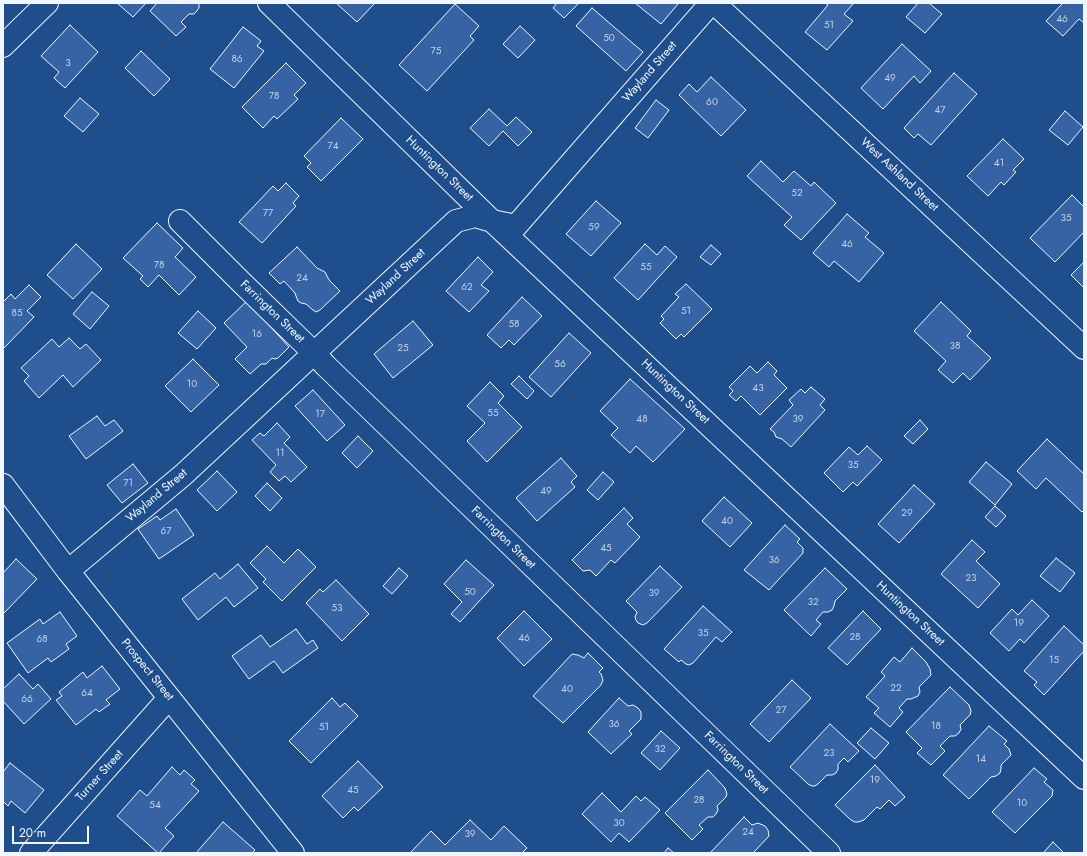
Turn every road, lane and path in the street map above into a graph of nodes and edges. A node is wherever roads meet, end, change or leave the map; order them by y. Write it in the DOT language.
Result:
graph roads {
  1 [pos="47,3"];
  2 [pos="269,3"];
  3 [pos="711,3"];
  4 [pos="714,3"];
  5 [pos="3,46"];
  6 [pos="180,221"];
  7 [pos="492,221"];
  8 [pos="1084,348"];
  9 [pos="314,353"];
  10 [pos="6,496"];
  11 [pos="68,571"];
  12 [pos="169,698"];
  13 [pos="1084,778"];
  14 [pos="31,853"];
  15 [pos="293,853"];
  16 [pos="829,853"];
  1 -- 5 [label="street"];
  2 -- 7 [label="street, Huntington Street"];
  3 -- 7 [label="street, Wayland Street"];
  4 -- 8 [label="street, West Ashland Street"];
  6 -- 9 [label="street, Farrington Street"];
  7 -- 9 [label="street, Wayland Street"];
  7 -- 13 [label="street, Huntington Street"];
  9 -- 11 [label="street, Wayland Street"];
  9 -- 16 [label="street, Farrington Street"];
  10 -- 11 [label="street, Prospect Street"];
  11 -- 12 [label="street, Prospect Street"];
  12 -- 14 [label="street, Turner Street"];
  12 -- 15 [label="street, Prospect Street"];
}
